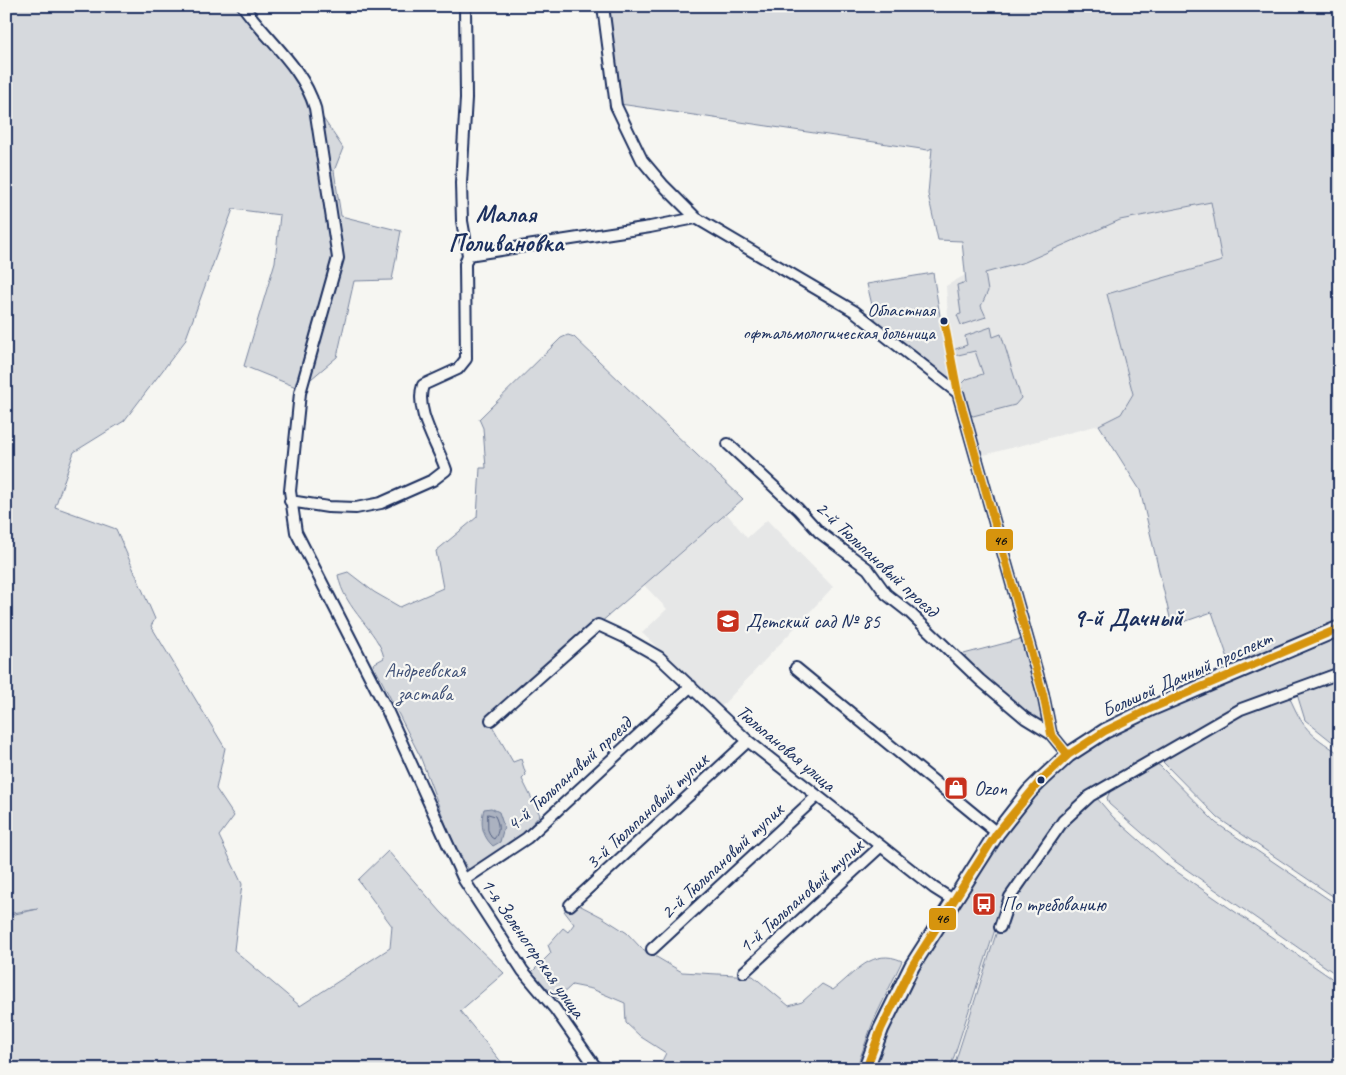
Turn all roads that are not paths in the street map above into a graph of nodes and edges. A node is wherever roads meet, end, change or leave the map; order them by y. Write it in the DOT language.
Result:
graph roads {
  1 [pos="243,6"];
  2 [pos="465,6"];
  3 [pos="603,6"];
  4 [pos="696,218"];
  5 [pos="468,255"];
  6 [pos="728,444"];
  7 [pos="290,501"];
  8 [pos="1340,628"];
  9 [pos="796,668"];
  10 [pos="1340,673"];
  11 [pos="691,686"];
  12 [pos="492,720"];
  13 [pos="1051,734"];
  14 [pos="748,742"];
  15 [pos="1068,756"];
  16 [pos="816,797"];
  17 [pos="997,833"];
  18 [pos="881,846"];
  19 [pos="464,880"];
  20 [pos="953,900"];
  21 [pos="570,906"];
  22 [pos="1000,927"];
  23 [pos="652,949"];
  24 [pos="744,972"];
  25 [pos="597,1069"];
  26 [pos="866,1069"];
  1 -- 7 [label="street, 1-я Зеленогорская улица"];
  2 -- 5 [label="street"];
  3 -- 4 [label="street"];
  4 -- 5 [label="street"];
  4 -- 13 [label="street"];
  5 -- 7 [label="street"];
  6 -- 13 [label="street, 2-й Тюльпановый проезд"];
  7 -- 19 [label="street, 1-я Зеленогорская улица"];
  8 -- 15 [label="main road, Большой Дачный проспект"];
  9 -- 17 [label="street"];
  10 -- 22 [label="street"];
  11 -- 12 [label="street, Тюльпановая улица"];
  11 -- 14 [label="street, Тюльпановая улица"];
  11 -- 19 [label="street, 4-й Тюльпановый проезд"];
  13 -- 15 [label="street"];
  14 -- 16 [label="street, Тюльпановая улица"];
  14 -- 21 [label="street, 3-й Тюльпановый тупик"];
  15 -- 17 [label="main road, Большой Дачный проспект"];
  16 -- 18 [label="street, Тюльпановая улица"];
  16 -- 23 [label="street, 2-й Тюльпановый тупик"];
  17 -- 20 [label="main road, Большой Дачный проспект"];
  18 -- 20 [label="street, Тюльпановая улица"];
  18 -- 24 [label="street, 1-й Тюльпановый тупик"];
  19 -- 25 [label="street, 1-я Зеленогорская улица"];
  20 -- 26 [label="main road, Большой Дачный проспект"];
}
